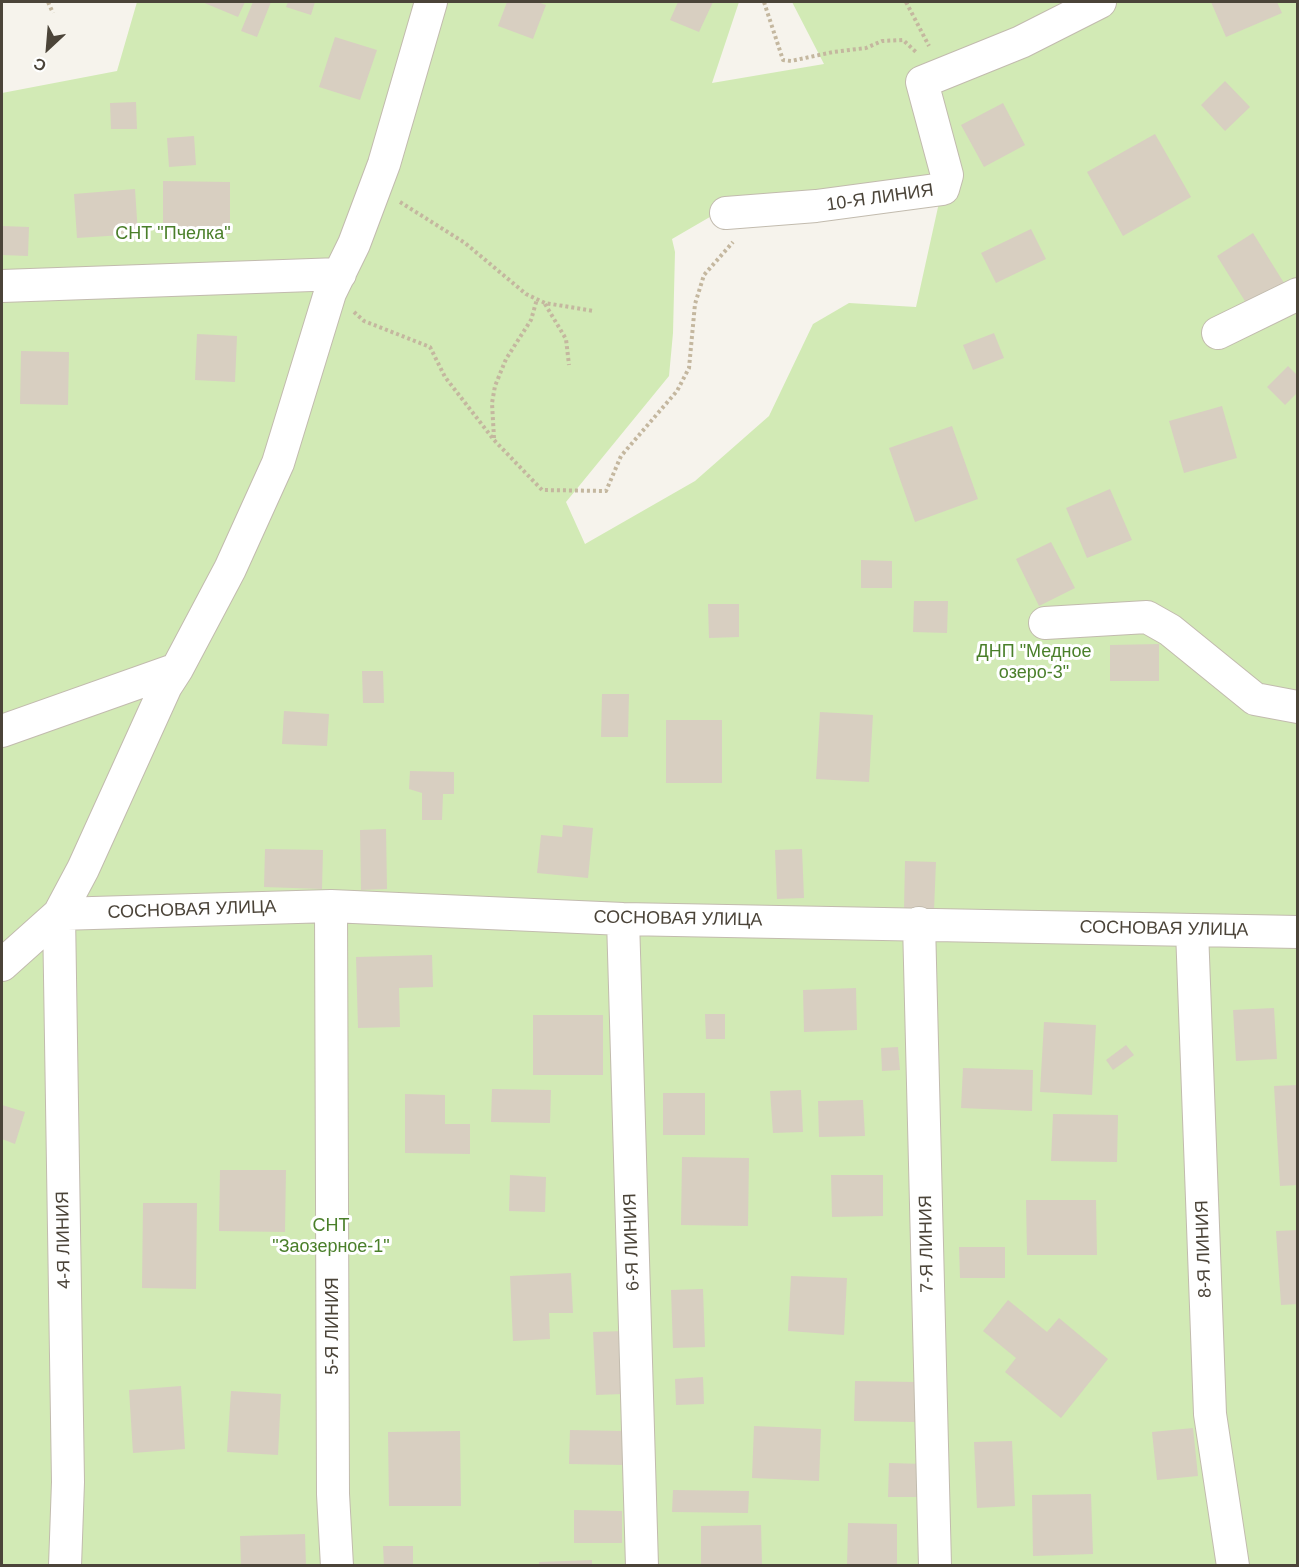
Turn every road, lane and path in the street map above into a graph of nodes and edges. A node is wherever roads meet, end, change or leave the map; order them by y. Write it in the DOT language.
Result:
graph roads {
  1 [pos="48,2"];
  2 [pos="432,2"];
  3 [pos="764,2"];
  4 [pos="906,2"];
  5 [pos="1100,2"];
  6 [pos="53,13"];
  7 [pos="934,77"];
  8 [pos="374,191"];
  9 [pos="761,211"];
  10 [pos="726,213"];
  11 [pos="339,274"];
  12 [pos="2,286"];
  13 [pos="1298,294"];
  14 [pos="537,299"];
  15 [pos="545,303"];
  16 [pos="349,307"];
  17 [pos="594,310"];
  18 [pos="1218,333"];
  19 [pos="569,365"];
  20 [pos="494,440"];
  21 [pos="1045,623"];
  22 [pos="177,669"];
  23 [pos="1298,707"];
  24 [pos="2,731"];
  25 [pos="331,906"];
  26 [pos="59,914"];
  27 [pos="623,919"];
  28 [pos="919,923"];
  29 [pos="1192,930"];
  30 [pos="1298,932"];
  31 [pos="2,965"];
  32 [pos="65,1566"];
  33 [pos="337,1566"];
  34 [pos="642,1566"];
  35 [pos="935,1566"];
  36 [pos="1233,1566"];
  1 -- 6 [label="path"];
  2 -- 8 [label="street"];
  3 -- 7 [label="path"];
  4 -- 7 [label="path"];
  5 -- 7 [label="street"];
  7 -- 9 [label="street, 10-Я ЛИНИЯ"];
  8 -- 11 [label="street"];
  8 -- 14 [label="path"];
  9 -- 10 [label="street, 10-Я ЛИНИЯ"];
  9 -- 20 [label="path"];
  11 -- 12 [label="street"];
  11 -- 22 [label="street"];
  13 -- 18 [label="street"];
  14 -- 15 [label="path"];
  14 -- 20 [label="path"];
  15 -- 17 [label="path"];
  15 -- 19 [label="path"];
  16 -- 20 [label="path"];
  21 -- 23 [label="street"];
  22 -- 24 [label="street"];
  22 -- 26 [label="street"];
  25 -- 26 [label="street, СОСНОВАЯ УЛИЦА"];
  25 -- 27 [label="street, СОСНОВАЯ УЛИЦА"];
  25 -- 33 [label="street, 5-Я ЛИНИЯ"];
  26 -- 31 [label="street"];
  26 -- 32 [label="street, 4-Я ЛИНИЯ"];
  27 -- 28 [label="street, СОСНОВАЯ УЛИЦА"];
  27 -- 34 [label="street, 6-Я ЛИНИЯ"];
  28 -- 29 [label="street, СОСНОВАЯ УЛИЦА"];
  28 -- 35 [label="street, 7-Я ЛИНИЯ"];
  29 -- 30 [label="street, СОСНОВАЯ УЛИЦА"];
  29 -- 36 [label="street, 8-Я ЛИНИЯ"];
}
